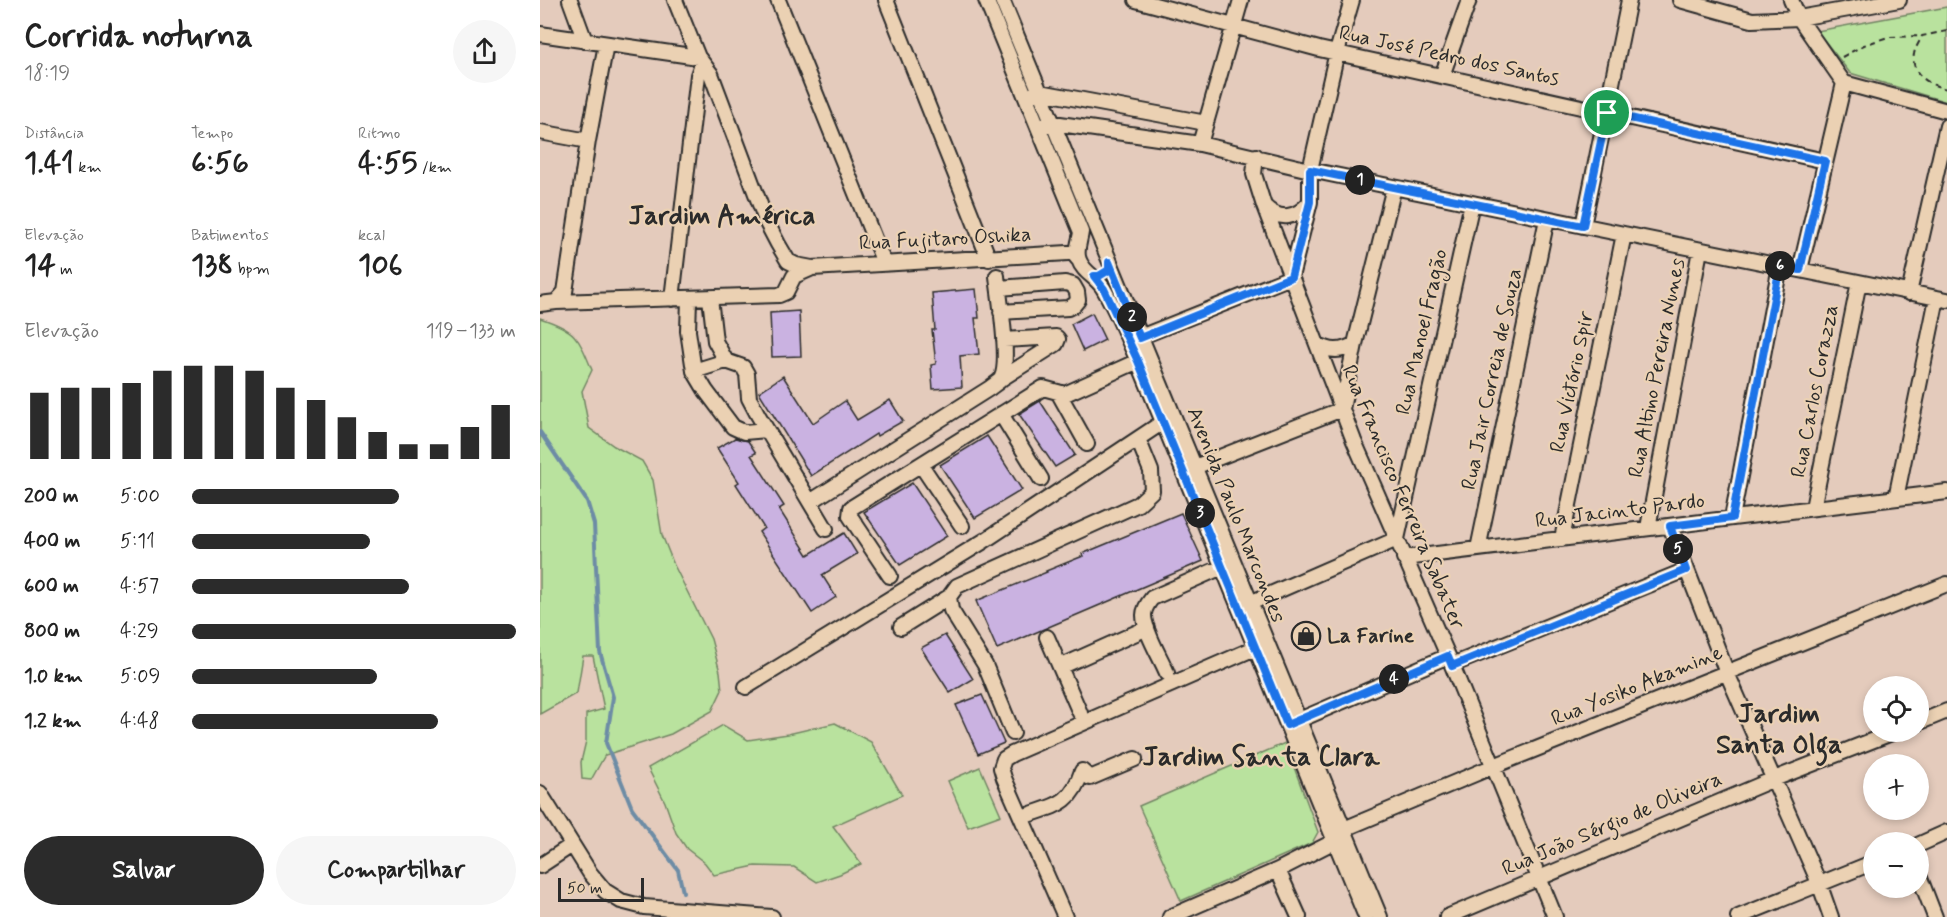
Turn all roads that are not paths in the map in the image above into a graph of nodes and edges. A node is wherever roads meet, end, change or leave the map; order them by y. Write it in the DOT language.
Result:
graph roads {
  1 [pos="570,0"];
  2 [pos="675,0"];
  3 [pos="778,0"];
  4 [pos="886,0"];
  5 [pos="986,0"];
  6 [pos="1002,0"];
  7 [pos="1136,0"];
  8 [pos="1241,0"];
  9 [pos="1352,0"];
  10 [pos="1469,0"];
  11 [pos="1629,0"];
  12 [pos="1680,0"];
  13 [pos="1791,0"];
  14 [pos="1899,0"];
  15 [pos="1799,18"];
  16 [pos="1233,26"];
  17 [pos="540,34"];
  18 [pos="585,41"];
  19 [pos="606,44"];
  20 [pos="1336,52"];
  21 [pos="700,61"];
  22 [pos="1442,76"];
  23 [pos="1844,83"];
  24 [pos="1040,92"];
  25 [pos="1025,96"];
  26 [pos="695,100"];
  27 [pos="725,108"];
  28 [pos="1947,111"];
  29 [pos="1607,113"];
  30 [pos="1206,123"];
  31 [pos="1053,124"];
  32 [pos="1038,126"];
  33 [pos="1947,126"];
  34 [pos="540,132"];
  35 [pos="588,141"];
  36 [pos="1200,144"];
  37 [pos="1256,156"];
  38 [pos="1825,161"];
  39 [pos="1310,170"];
  40 [pos="1394,187"];
  41 [pos="1310,202"];
  42 [pos="1472,203"];
  43 [pos="1264,206"];
  44 [pos="1547,219"];
  45 [pos="1583,226"];
  46 [pos="1624,234"];
  47 [pos="1104,249"];
  48 [pos="1700,250"];
  49 [pos="1078,253"];
  50 [pos="989,259"];
  51 [pos="1109,262"];
  52 [pos="884,263"];
  53 [pos="1780,266"];
  54 [pos="812,268"];
  55 [pos="1800,270"];
  56 [pos="1094,276"];
  57 [pos="1291,277"];
  58 [pos="1859,282"];
  59 [pos="1909,292"];
  60 [pos="710,298"];
  61 [pos="672,299"];
  62 [pos="689,299"];
  63 [pos="1942,299"];
  64 [pos="556,302"];
  65 [pos="540,304"];
  66 [pos="1001,312"];
  67 [pos="1140,338"];
  68 [pos="1004,340"];
  69 [pos="1317,344"];
  70 [pos="1355,344"];
  71 [pos="726,361"];
  72 [pos="1138,361"];
  73 [pos="694,371"];
  74 [pos="1001,379"];
  75 [pos="1058,392"];
  76 [pos="1342,408"];
  77 [pos="1001,414"];
  78 [pos="1163,422"];
  79 [pos="767,430"];
  80 [pos="1138,439"];
  81 [pos="1087,444"];
  82 [pos="921,465"];
  83 [pos="1188,470"];
  84 [pos="1041,479"];
  85 [pos="1947,492"];
  86 [pos="1896,498"];
  87 [pos="810,502"];
  88 [pos="1813,508"];
  89 [pos="1732,518"];
  90 [pos="962,526"];
  91 [pos="1670,526"];
  92 [pos="1648,528"];
  93 [pos="826,529"];
  94 [pos="1397,539"];
  95 [pos="1562,539"];
  96 [pos="1478,549"];
  97 [pos="1404,558"];
  98 [pos="1222,567"];
  99 [pos="1686,570"];
  100 [pos="890,576"];
  101 [pos="1947,584"];
  102 [pos="949,597"];
  103 [pos="1244,605"];
  104 [pos="901,627"];
  105 [pos="1147,628"];
  106 [pos="1047,638"];
  107 [pos="1256,648"];
  108 [pos="1450,661"];
  109 [pos="1060,667"];
  110 [pos="1167,673"];
  111 [pos="1727,673"];
  112 [pos="746,687"];
  113 [pos="1947,711"];
  114 [pos="1080,713"];
  115 [pos="1929,718"];
  116 [pos="1292,722"];
  117 [pos="1013,733"];
  118 [pos="1868,742"];
  119 [pos="1135,759"];
  120 [pos="1494,766"];
  121 [pos="1774,779"];
  122 [pos="540,794"];
  123 [pos="1022,817"];
  124 [pos="1344,829"];
  125 [pos="1947,832"];
  126 [pos="1929,839"];
  127 [pos="1335,842"];
  128 [pos="572,845"];
  129 [pos="540,866"];
  130 [pos="1863,866"];
  131 [pos="1278,870"];
  132 [pos="1538,878"];
  133 [pos="1819,882"];
  134 [pos="1928,898"];
  135 [pos="1189,913"];
  136 [pos="772,917"];
  137 [pos="1065,917"];
  138 [pos="1170,917"];
  139 [pos="1299,917"];
  140 [pos="1366,917"];
  141 [pos="1380,917"];
  142 [pos="1447,917"];
  143 [pos="1555,917"];
  144 [pos="1738,917"];
  145 [pos="1831,917"];
  146 [pos="1935,917"];
  1 -- 18 [label="street"];
  2 -- 21 [label="street"];
  3 -- 52 [label="street"];
  4 -- 50 [label="street"];
  5 -- 25 [label="street"];
  6 -- 24 [label="street, Avenida Paulo Marcondes"];
  7 -- 16 [label="street, Rua José Pedro dos Santos"];
  8 -- 16 [label="street"];
  9 -- 20 [label="street"];
  10 -- 22 [label="street"];
  11 -- 29 [label="street"];
  12 -- 15 [label="street"];
  13 -- 15 [label="street"];
  14 -- 15 [label="street"];
  15 -- 23 [label="street"];
  16 -- 20 [label="street, Rua José Pedro dos Santos"];
  16 -- 30 [label="street"];
  17 -- 18 [label="street"];
  18 -- 19 [label="street"];
  19 -- 21 [label="street"];
  19 -- 35 [label="street"];
  20 -- 22 [label="street, Rua José Pedro dos Santos"];
  20 -- 39 [label="street"];
  21 -- 26 [label="street"];
  21 -- 27 [label="street"];
  22 -- 29 [label="street, Rua José Pedro dos Santos"];
  23 -- 28 [label="street"];
  23 -- 38 [label="street"];
  24 -- 25 [label="street"];
  24 -- 30 [label="street"];
  24 -- 31 [label="street, Avenida Paulo Marcondes"];
  25 -- 32 [label="street"];
  26 -- 27 [label="street"];
  26 -- 61 [label="street"];
  27 -- 54 [label="street"];
  29 -- 38 [label="street, Rua José Pedro dos Santos"];
  29 -- 45 [label="street"];
  30 -- 36 [label="street"];
  31 -- 32 [label="street"];
  31 -- 36 [label="street"];
  31 -- 47 [label="street, Avenida Paulo Marcondes"];
  32 -- 49 [label="street"];
  33 -- 59 [label="street"];
  34 -- 35 [label="street"];
  35 -- 64 [label="street"];
  36 -- 37 [label="street"];
  37 -- 39 [label="street"];
  37 -- 43 [label="street, Rua Francisco Ferreira Sabater"];
  38 -- 55 [label="street"];
  39 -- 40 [label="street"];
  39 -- 41 [label="street"];
  40 -- 42 [label="street"];
  40 -- 70 [label="street"];
  41 -- 43 [label="street"];
  41 -- 57 [label="street"];
  42 -- 44 [label="street"];
  42 -- 94 [label="street, Rua Manoel Fragão"];
  43 -- 57 [label="street, Rua Francisco Ferreira Sabater"];
  44 -- 45 [label="street"];
  44 -- 96 [label="street, Rua Jair Correia de Souza"];
  45 -- 46 [label="street"];
  46 -- 48 [label="street"];
  46 -- 95 [label="street, Rua Victório Spir"];
  47 -- 49 [label="street"];
  47 -- 51 [label="street, Avenida Paulo Marcondes"];
  48 -- 53 [label="street"];
  48 -- 92 [label="street, Rua Altino Pereira Nunes"];
  49 -- 50 [label="street, Rua Fujitaro Oshika"];
  49 -- 56 [label="street, Avenida Paulo Marcondes"];
  50 -- 52 [label="street, Rua Fujitaro Oshika"];
  51 -- 56 [label="street"];
  51 -- 67 [label="street, Avenida Paulo Marcondes"];
  52 -- 54 [label="street, Rua Fujitaro Oshika"];
  53 -- 55 [label="street"];
  53 -- 89 [label="street"];
  54 -- 60 [label="street"];
  55 -- 58 [label="street"];
  56 -- 72 [label="street, Avenida Paulo Marcondes"];
  57 -- 67 [label="street"];
  57 -- 69 [label="street, Rua Francisco Ferreira Sabater"];
  58 -- 59 [label="street"];
  58 -- 88 [label="street, Rua Carlos Corazza"];
  59 -- 63 [label="street"];
  60 -- 62 [label="street"];
  60 -- 71 [label="street"];
  61 -- 62 [label="street"];
  61 -- 64 [label="street"];
  62 -- 73 [label="street"];
  63 -- 86 [label="street"];
  64 -- 65 [label="street"];
  66 -- 66 [label="street"];
  66 -- 68 [label="street"];
  67 -- 83 [label="street, Avenida Paulo Marcondes"];
  68 -- 74 [label="street"];
  68 -- 74 [label="street"];
  69 -- 70 [label="street"];
  69 -- 76 [label="street, Rua Francisco Ferreira Sabater"];
  70 -- 76 [label="street"];
  71 -- 73 [label="street"];
  71 -- 79 [label="street"];
  72 -- 75 [label="street"];
  72 -- 78 [label="street, Avenida Paulo Marcondes"];
  73 -- 79 [label="street"];
  74 -- 87 [label="street"];
  75 -- 77 [label="street"];
  75 -- 81 [label="street"];
  76 -- 83 [label="street"];
  76 -- 94 [label="street, Rua Francisco Ferreira Sabater"];
  77 -- 82 [label="street"];
  77 -- 84 [label="street"];
  78 -- 80 [label="street"];
  78 -- 83 [label="street, Avenida Paulo Marcondes"];
  79 -- 87 [label="street"];
  80 -- 102 [label="street"];
  80 -- 112 [label="street"];
  82 -- 90 [label="street"];
  82 -- 100 [label="street"];
  83 -- 98 [label="street, Avenida Paulo Marcondes"];
  83 -- 103 [label="street, Avenida Paulo Marcondes"];
  85 -- 86 [label="street, Rua Jacinto Pardo"];
  86 -- 88 [label="street, Rua Jacinto Pardo"];
  87 -- 93 [label="street"];
  88 -- 89 [label="street, Rua Jacinto Pardo"];
  89 -- 91 [label="street, Rua Jacinto Pardo"];
  91 -- 92 [label="street, Rua Jacinto Pardo"];
  91 -- 99 [label="street"];
  92 -- 95 [label="street, Rua Jacinto Pardo"];
  94 -- 97 [label="street, Rua Francisco Ferreira Sabater"];
  94 -- 103 [label="street"];
  95 -- 96 [label="street, Rua Jacinto Pardo"];
  96 -- 97 [label="street, Rua Jacinto Pardo"];
  97 -- 108 [label="street, Rua Francisco Ferreira Sabater"];
  98 -- 103 [label="street, Avenida Paulo Marcondes"];
  98 -- 105 [label="street"];
  99 -- 108 [label="street"];
  99 -- 111 [label="street"];
  101 -- 111 [label="street, Rua Yosiko Akamine"];
  102 -- 104 [label="street"];
  102 -- 117 [label="street"];
  103 -- 107 [label="street, Avenida Paulo Marcondes"];
  103 -- 116 [label="street, Avenida Paulo Marcondes"];
  105 -- 109 [label="street"];
  105 -- 110 [label="street"];
  106 -- 109 [label="street"];
  107 -- 116 [label="street, Avenida Paulo Marcondes"];
  107 -- 123 [label="street"];
  108 -- 116 [label="street"];
  108 -- 120 [label="street, Rua Francisco Ferreira Sabater"];
  109 -- 114 [label="street"];
  111 -- 120 [label="street, Rua Yosiko Akamine"];
  111 -- 121 [label="street"];
  113 -- 115 [label="street"];
  116 -- 124 [label="street, Avenida Paulo Marcondes"];
  116 -- 127 [label="street, Avenida Paulo Marcondes"];
  118 -- 121 [label="street, Rua João Sérgio de Oliveira"];
  119 -- 123 [label="street"];
  120 -- 124 [label="street, Rua Yosiko Akamine"];
  120 -- 132 [label="street, Rua Francisco Ferreira Sabater"];
  121 -- 132 [label="street, Rua João Sérgio de Oliveira"];
  121 -- 133 [label="street"];
  122 -- 128 [label="street"];
  123 -- 137 [label="street"];
  124 -- 127 [label="street"];
  124 -- 141 [label="street, Avenida Paulo Marcondes"];
  125 -- 126 [label="street"];
  127 -- 131 [label="street"];
  127 -- 140 [label="street, Avenida Paulo Marcondes"];
  128 -- 129 [label="street"];
  128 -- 136 [label="street"];
  130 -- 133 [label="street"];
  131 -- 135 [label="street"];
  131 -- 139 [label="street"];
  132 -- 142 [label="street, Rua João Sérgio de Oliveira"];
  132 -- 143 [label="street, Rua Francisco Ferreira Sabater"];
  133 -- 144 [label="street"];
  133 -- 145 [label="street"];
  134 -- 146 [label="street"];
  135 -- 138 [label="street"];
}
